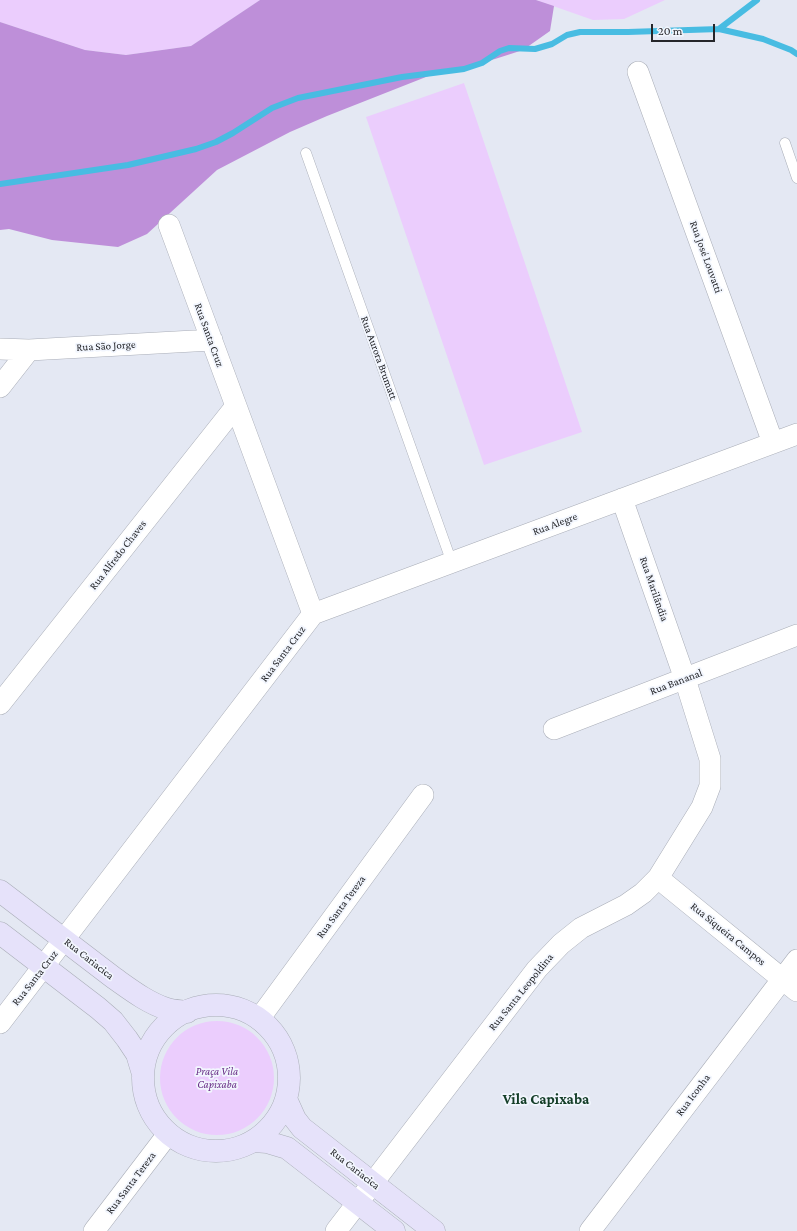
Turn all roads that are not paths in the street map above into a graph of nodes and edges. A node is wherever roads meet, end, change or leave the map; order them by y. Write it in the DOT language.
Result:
graph roads {
  1 [pos="638,72"];
  2 [pos="785,143"];
  3 [pos="306,153"];
  4 [pos="797,178"];
  5 [pos="169,225"];
  6 [pos="212,340"];
  7 [pos="0,349"];
  8 [pos="29,350"];
  9 [pos="0,388"];
  10 [pos="236,406"];
  11 [pos="797,434"];
  12 [pos="773,443"];
  13 [pos="622,499"];
  14 [pos="452,563"];
  15 [pos="313,614"];
  16 [pos="797,635"];
  17 [pos="685,679"];
  18 [pos="0,704"];
  19 [pos="554,730"];
  20 [pos="423,795"];
  21 [pos="658,878"];
  22 [pos="0,891"];
  23 [pos="0,933"];
  24 [pos="64,939"];
  25 [pos="797,960"];
  26 [pos="43,966"];
  27 [pos="790,985"];
  28 [pos="186,1012"];
  29 [pos="259,1019"];
  30 [pos="0,1023"];
  31 [pos="143,1074"];
  32 [pos="286,1099"];
  33 [pos="168,1134"];
  34 [pos="254,1141"];
  35 [pos="373,1184"];
  36 [pos="358,1203"];
  37 [pos="94,1231"];
  38 [pos="336,1231"];
  39 [pos="394,1231"];
  40 [pos="434,1231"];
  41 [pos="590,1231"];
  1 -- 12 [label="street, Rua José Louvatti"];
  2 -- 4 [label="lane"];
  3 -- 14 [label="lane, Rua Aurora Brumatt"];
  5 -- 6 [label="street, Rua Santa Cruz"];
  6 -- 8 [label="street, Rua São Jorge"];
  6 -- 10 [label="street, Rua Santa Cruz"];
  7 -- 8 [label="street, Rua São Jorge"];
  8 -- 9 [label="street"];
  10 -- 15 [label="street, Rua Santa Cruz"];
  10 -- 18 [label="street, Rua Alfredo Chaves"];
  11 -- 12 [label="street, Rua Alegre"];
  12 -- 13 [label="street, Rua Alegre"];
  13 -- 14 [label="street, Rua Alegre"];
  13 -- 17 [label="street, Rua Marilândia"];
  14 -- 15 [label="street, Rua Alegre"];
  15 -- 24 [label="street, Rua Santa Cruz"];
  16 -- 17 [label="street, Rua Bananal"];
  17 -- 19 [label="street, Rua Bananal"];
  17 -- 21 [label="street, Rua Santa Leopoldina"];
  20 -- 29 [label="street, Rua Santa Tereza"];
  21 -- 27 [label="street, Rua Siqueira Campos"];
  21 -- 35 [label="street, Rua Santa Leopoldina"];
  22 -- 24 [label="street, Rua Cariacica"];
  23 -- 26 [label="street"];
  24 -- 26 [label="street, Rua Santa Cruz"];
  24 -- 28 [label="street, Rua Cariacica"];
  25 -- 27 [label="street, Rua Iconha"];
  26 -- 30 [label="street, Rua Santa Cruz"];
  26 -- 31 [label="street"];
  27 -- 41 [label="street, Rua Iconha"];
  28 -- 29 [label="street"];
  28 -- 31 [label="street"];
  29 -- 32 [label="street"];
  31 -- 33 [label="street"];
  32 -- 34 [label="street"];
  32 -- 35 [label="street, Rua Cariacica"];
  33 -- 34 [label="street"];
  33 -- 37 [label="street, Rua Santa Tereza"];
  34 -- 36 [label="street"];
  35 -- 36 [label="street, Rua Santa Leopoldina"];
  35 -- 40 [label="street, Rua Cariacica"];
  36 -- 38 [label="street, Rua Santa Leopoldina"];
  36 -- 39 [label="street"];
}
